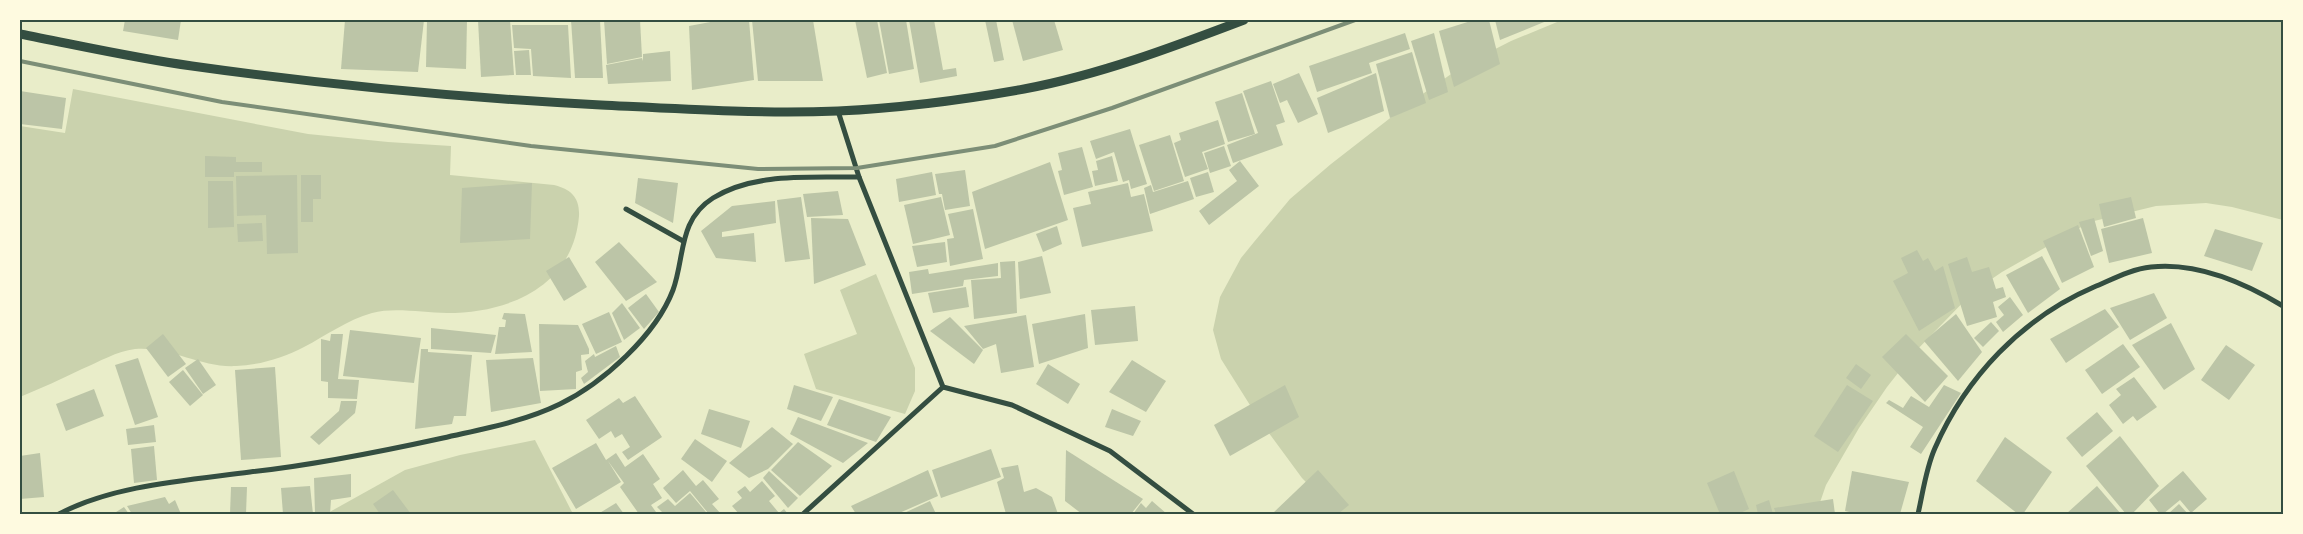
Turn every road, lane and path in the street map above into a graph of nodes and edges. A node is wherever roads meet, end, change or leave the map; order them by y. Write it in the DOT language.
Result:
graph roads {
  1 [pos="1244,20"];
  2 [pos="20,34"];
  3 [pos="838,111"];
  4 [pos="859,177"];
  5 [pos="626,209"];
  6 [pos="682,241"];
  7 [pos="2283,306"];
  8 [pos="943,387"];
  9 [pos="59,514"];
  10 [pos="803,514"];
  11 [pos="1193,514"];
  12 [pos="1918,514"];
  1 -- 3 [label="street"];
  2 -- 3 [label="street"];
  3 -- 4 [label="street"];
  4 -- 6 [label="street"];
  4 -- 8 [label="street"];
  5 -- 6 [label="street"];
  6 -- 9 [label="street"];
  7 -- 12 [label="street"];
  8 -- 10 [label="street"];
  8 -- 11 [label="street"];
}
